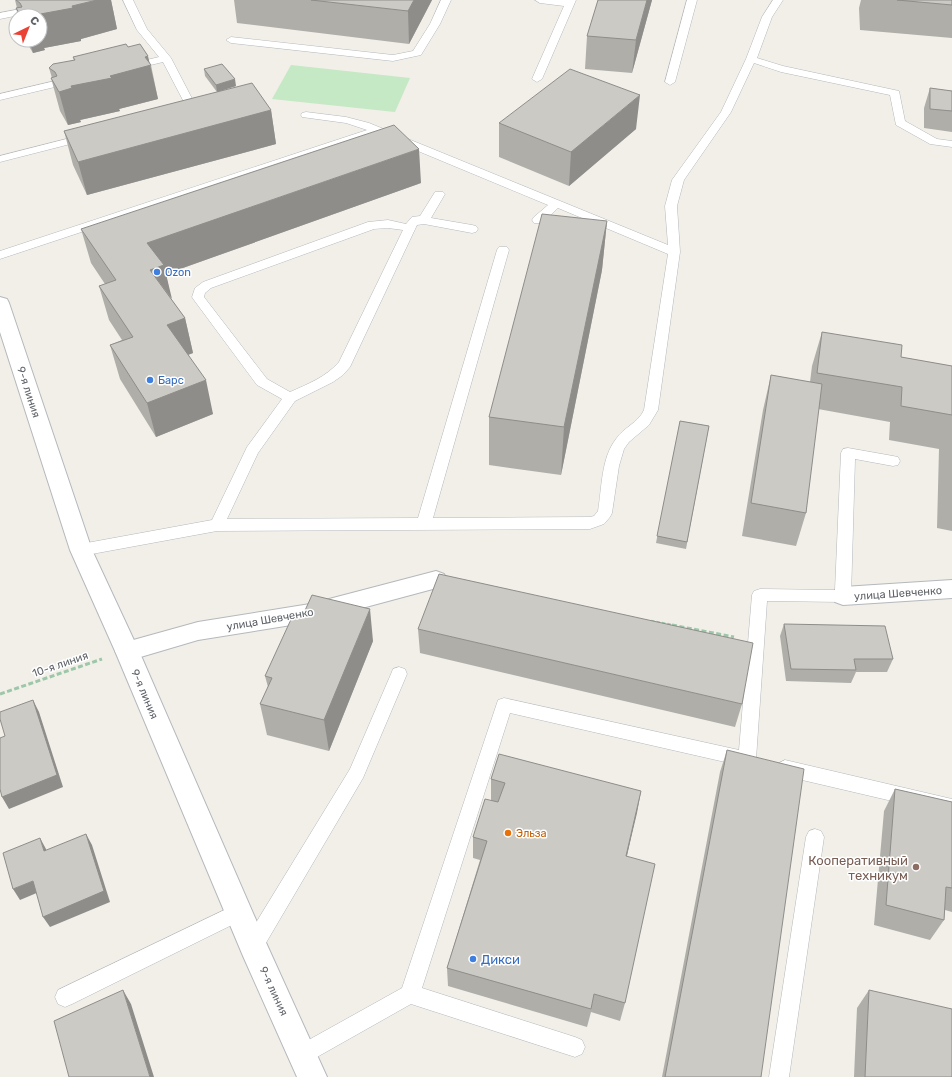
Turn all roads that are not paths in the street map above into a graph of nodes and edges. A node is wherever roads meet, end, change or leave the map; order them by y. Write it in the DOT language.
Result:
graph roads {
  1 [pos="128,0"];
  2 [pos="446,0"];
  3 [pos="540,0"];
  4 [pos="692,0"];
  5 [pos="778,0"];
  6 [pos="571,2"];
  7 [pos="46,7"];
  8 [pos="0,16"];
  9 [pos="231,40"];
  10 [pos="166,58"];
  11 [pos="751,59"];
  12 [pos="121,69"];
  13 [pos="83,78"];
  14 [pos="537,79"];
  15 [pos="670,82"];
  16 [pos="0,97"];
  17 [pos="178,114"];
  18 [pos="306,115"];
  19 [pos="378,130"];
  20 [pos="93,136"];
  21 [pos="952,144"];
  22 [pos="0,159"];
  23 [pos="439,194"];
  24 [pos="556,204"];
  25 [pos="424,220"];
  26 [pos="538,220"];
  27 [pos="410,228"];
  28 [pos="472,229"];
  29 [pos="502,250"];
  30 [pos="674,252"];
  31 [pos="0,255"];
  32 [pos="0,303"];
  33 [pos="290,398"];
  34 [pos="893,461"];
  35 [pos="424,524"];
  36 [pos="217,525"];
  37 [pos="81,550"];
  38 [pos="436,580"];
  39 [pos="952,589"];
  40 [pos="844,596"];
  41 [pos="127,651"];
  42 [pos="399,674"];
  43 [pos="760,762"];
  44 [pos="952,807"];
  45 [pos="815,837"];
  46 [pos="239,912"];
  47 [pos="253,946"];
  48 [pos="410,994"];
  49 [pos="65,997"];
  50 [pos="575,1047"];
  51 [pos="307,1066"];
  52 [pos="779,1077"];
  1 -- 10 [label="lane"];
  2 -- 9 [label="lane"];
  3 -- 6 [label="lane"];
  4 -- 15 [label="lane"];
  5 -- 11 [label="lane"];
  6 -- 14 [label="lane"];
  7 -- 8 [label="lane"];
  10 -- 12 [label="lane"];
  10 -- 17 [label="lane"];
  11 -- 21 [label="lane"];
  11 -- 30 [label="lane"];
  13 -- 16 [label="lane"];
  18 -- 19 [label="lane"];
  19 -- 24 [label="lane"];
  19 -- 31 [label="lane"];
  20 -- 22 [label="lane"];
  23 -- 25 [label="lane"];
  24 -- 26 [label="lane"];
  24 -- 30 [label="lane"];
  25 -- 27 [label="lane"];
  25 -- 28 [label="lane"];
  27 -- 33 [label="lane"];
  27 -- 33 [label="lane"];
  29 -- 35 [label="lane"];
  30 -- 35 [label="lane"];
  32 -- 37 [label="street, 9-я линия"];
  33 -- 36 [label="lane"];
  34 -- 40 [label="lane"];
  35 -- 36 [label="lane"];
  36 -- 37 [label="lane"];
  37 -- 41 [label="street, 9-я линия"];
  38 -- 41 [label="street, улица Шевченко"];
  39 -- 40 [label="street, улица Шевченко"];
  40 -- 43 [label="lane"];
  41 -- 46 [label="street, 9-я линия"];
  42 -- 47 [label="lane"];
  43 -- 44 [label="lane"];
  43 -- 48 [label="lane"];
  45 -- 52 [label="lane"];
  46 -- 47 [label="street, 9-я линия"];
  46 -- 49 [label="lane"];
  47 -- 51 [label="street, 9-я линия"];
  48 -- 50 [label="lane"];
  48 -- 51 [label="lane"];
}
